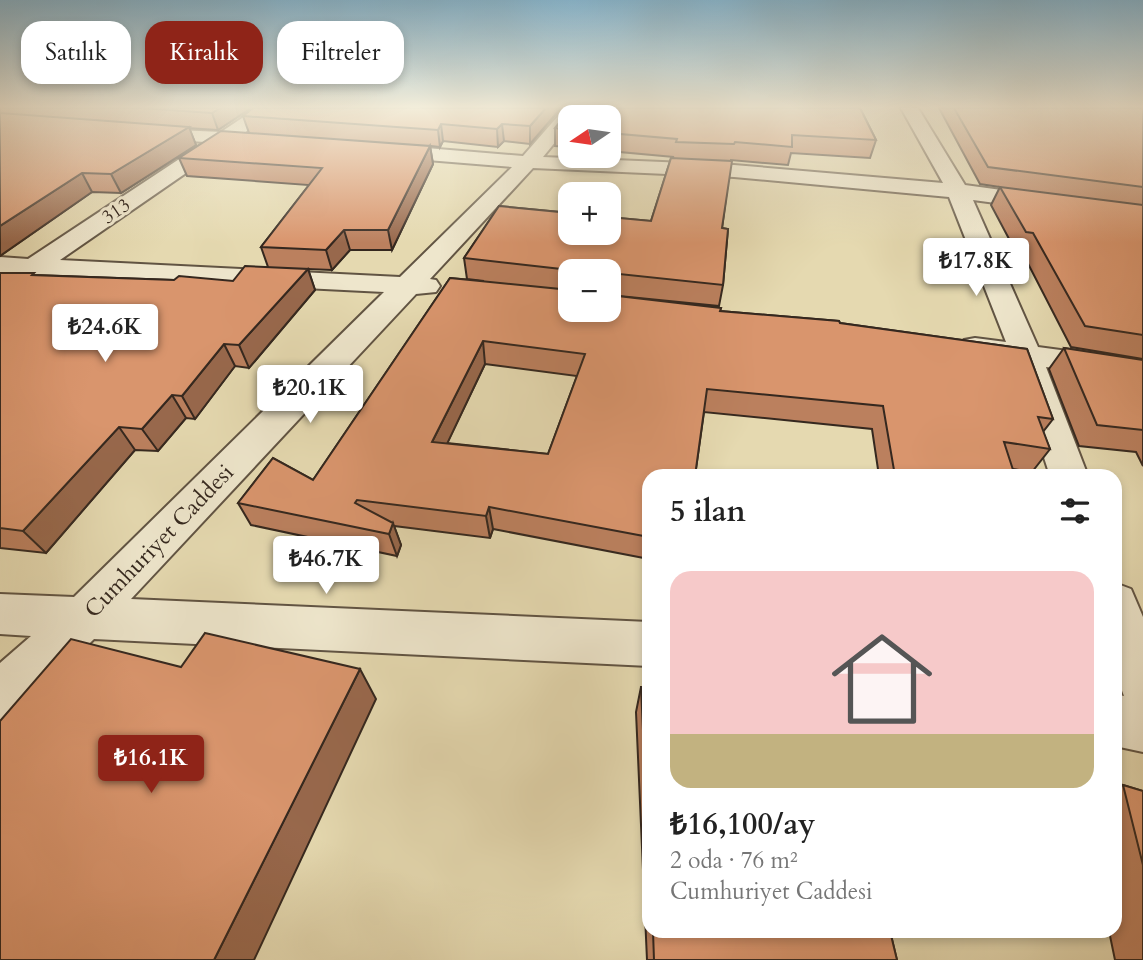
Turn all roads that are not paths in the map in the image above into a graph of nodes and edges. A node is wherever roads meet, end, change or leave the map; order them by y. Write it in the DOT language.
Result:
graph roads {
  1 [pos="202,153"];
  2 [pos="420,153"];
  3 [pos="536,153"];
  4 [pos="935,153"];
  5 [pos="528,162"];
  6 [pos="958,191"];
  7 [pos="1143,216"];
  8 [pos="0,265"];
  9 [pos="33,267"];
  10 [pos="408,284"];
  11 [pos="449,289"];
  12 [pos="942,343"];
  13 [pos="1025,352"];
  14 [pos="1143,371"];
  15 [pos="1067,469"];
  16 [pos="0,614"];
  17 [pos="83,619"];
  18 [pos="1122,623"];
  19 [pos="642,644"];
  20 [pos="1143,682"];
  21 [pos="0,696"];
  22 [pos="1122,722"];
  23 [pos="1143,726"];
  1 -- 9 [label="street, 313"];
  2 -- 5 [label="street"];
  3 -- 5 [label="street, Cumhuriyet Caddesi"];
  4 -- 6 [label="street"];
  5 -- 6 [label="street"];
  5 -- 10 [label="street, Cumhuriyet Caddesi"];
  6 -- 7 [label="street"];
  6 -- 13 [label="street"];
  8 -- 9 [label="street"];
  9 -- 10 [label="street"];
  10 -- 11 [label="street"];
  10 -- 17 [label="street, Cumhuriyet Caddesi"];
  12 -- 13 [label="street"];
  13 -- 14 [label="street"];
  13 -- 15 [label="street"];
  16 -- 17 [label="street"];
  17 -- 19 [label="street"];
  17 -- 21 [label="street, Cumhuriyet Caddesi"];
  18 -- 20 [label="street"];
  22 -- 23 [label="street"];
}
